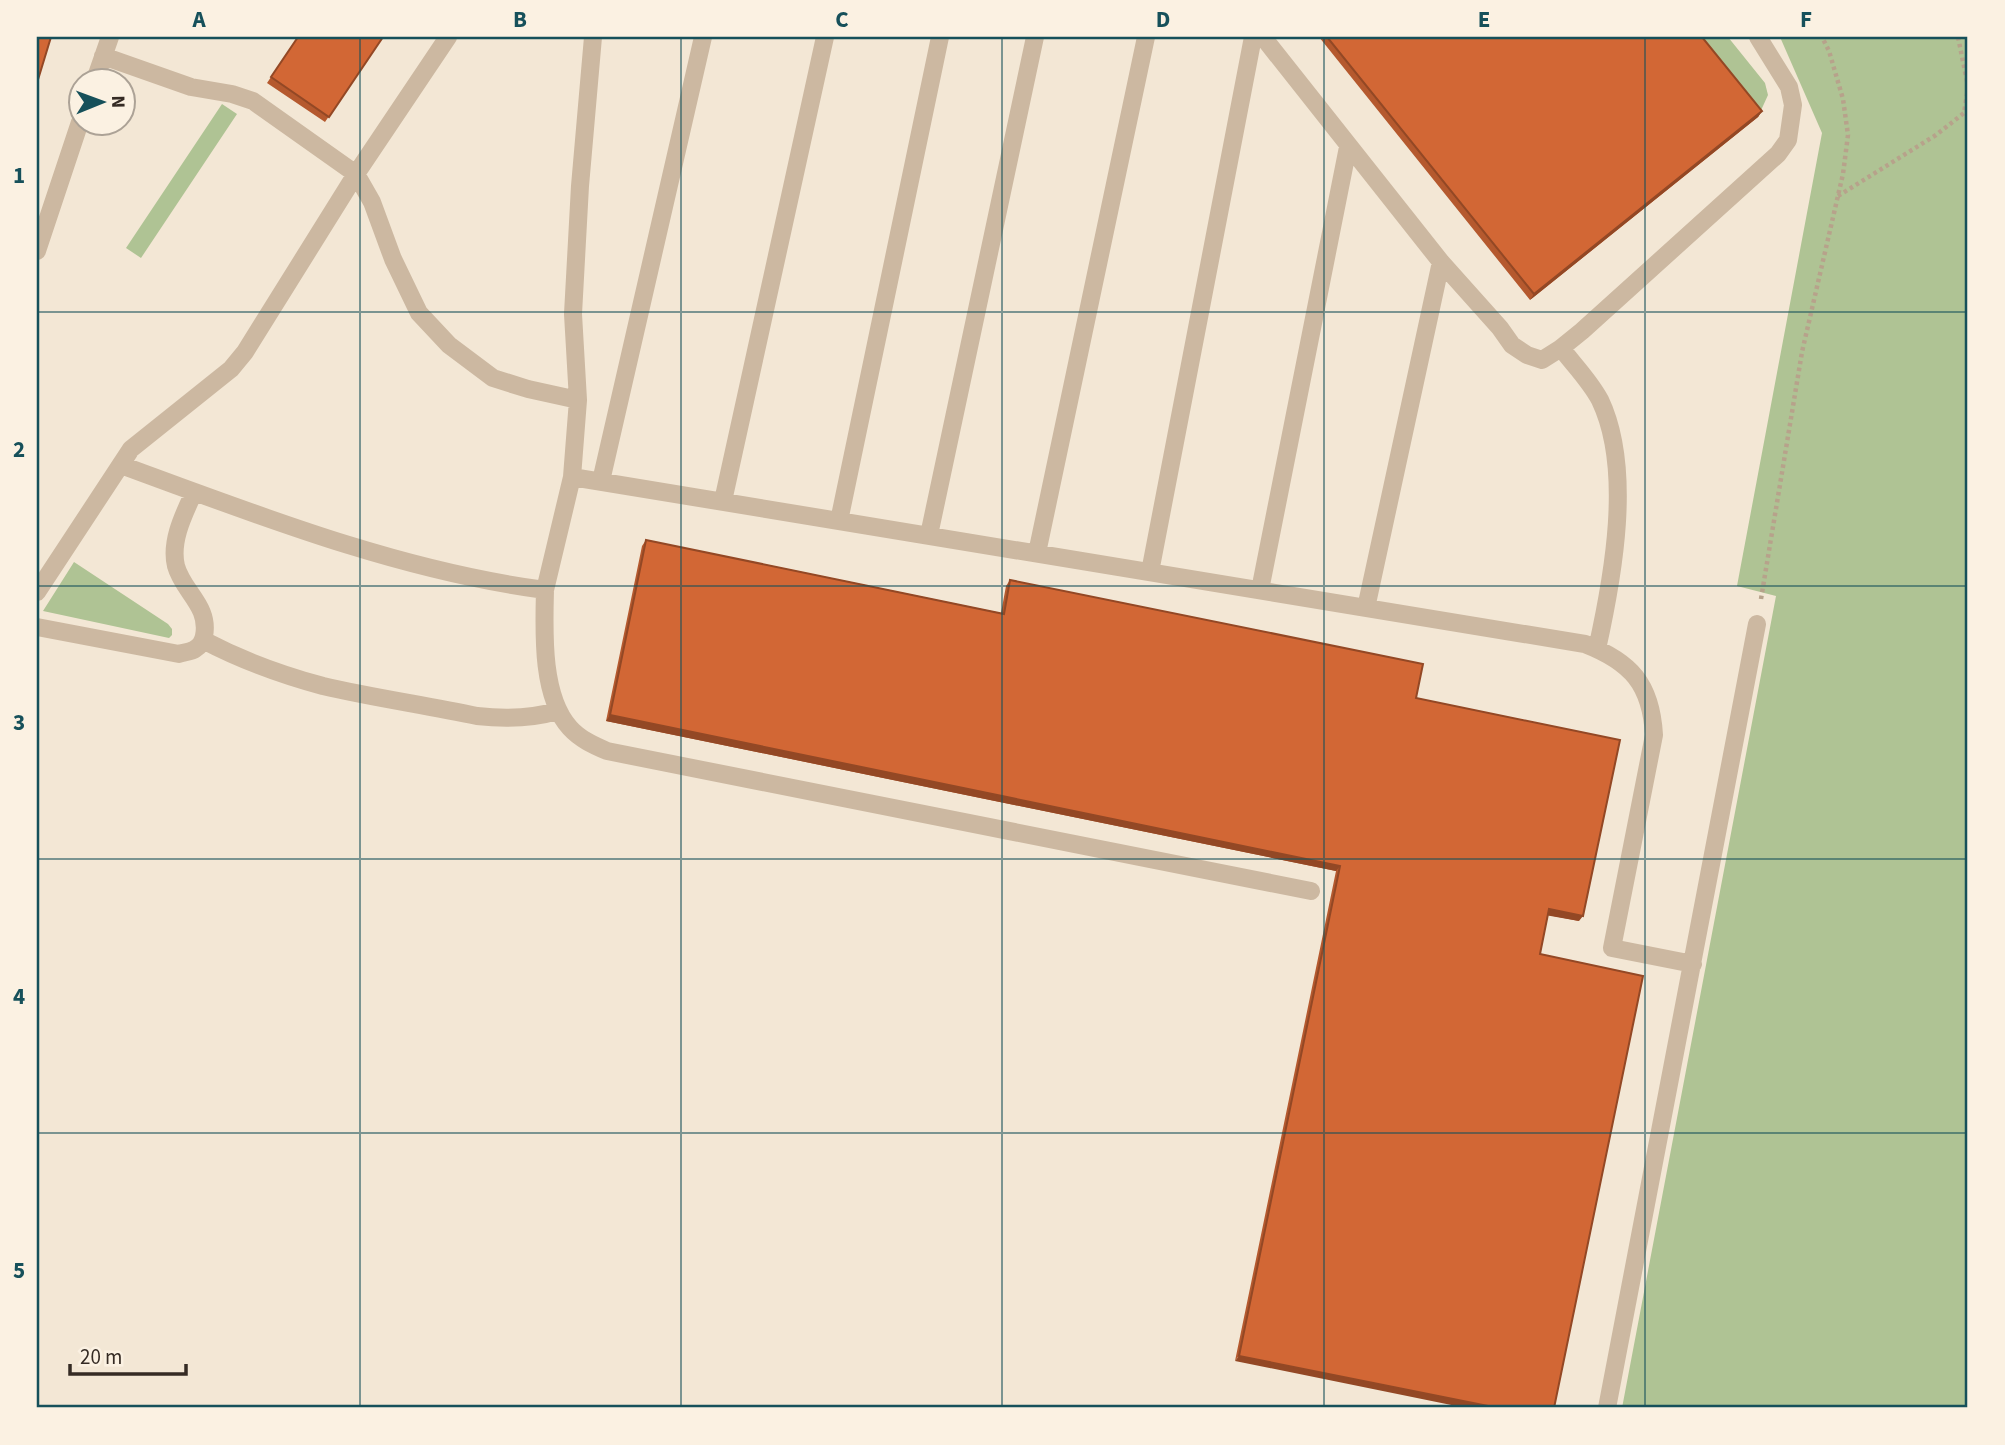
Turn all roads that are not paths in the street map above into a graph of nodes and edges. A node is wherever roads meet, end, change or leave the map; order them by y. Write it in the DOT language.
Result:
graph roads {
  1 [pos="110,37"];
  2 [pos="449,37"];
  3 [pos="593,37"];
  4 [pos="704,37"];
  5 [pos="825,37"];
  6 [pos="940,37"];
  7 [pos="1035,37"];
  8 [pos="1146,37"];
  9 [pos="1253,37"];
  10 [pos="1263,37"];
  11 [pos="1758,37"];
  12 [pos="103,56"];
  13 [pos="100,66"];
  14 [pos="75,136"];
  15 [pos="1348,147"];
  16 [pos="356,174"];
  17 [pos="37,251"];
  18 [pos="1441,262"];
  19 [pos="1561,348"];
  20 [pos="578,400"];
  21 [pos="121,465"];
  22 [pos="572,477"];
  23 [pos="601,481"];
  24 [pos="194,492"];
  25 [pos="723,501"];
  26 [pos="839,521"];
  27 [pos="929,535"];
  28 [pos="1037,553"];
  29 [pos="1150,572"];
  30 [pos="545,590"];
  31 [pos="1260,590"];
  32 [pos="37,592"];
  33 [pos="1366,608"];
  34 [pos="1757,624"];
  35 [pos="37,627"];
  36 [pos="203,640"];
  37 [pos="1598,649"];
  38 [pos="557,711"];
  39 [pos="1311,891"];
  40 [pos="1692,964"];
  41 [pos="1607,1408"];
  1 -- 12 [label="lane"];
  2 -- 16 [label="lane"];
  3 -- 20 [label="lane"];
  4 -- 23 [label="lane"];
  5 -- 25 [label="lane"];
  6 -- 26 [label="lane"];
  7 -- 27 [label="lane"];
  8 -- 28 [label="lane"];
  9 -- 29 [label="lane"];
  10 -- 15 [label="lane"];
  11 -- 19 [label="lane"];
  12 -- 13 [label="lane"];
  12 -- 16 [label="lane"];
  14 -- 17 [label="lane"];
  15 -- 18 [label="lane"];
  15 -- 31 [label="lane"];
  16 -- 20 [label="lane"];
  16 -- 21 [label="lane"];
  18 -- 19 [label="lane"];
  18 -- 33 [label="lane"];
  19 -- 37 [label="lane"];
  20 -- 22 [label="lane"];
  21 -- 24 [label="lane"];
  21 -- 32 [label="lane"];
  22 -- 23 [label="lane"];
  22 -- 30 [label="lane"];
  23 -- 25 [label="lane"];
  24 -- 30 [label="lane"];
  24 -- 36 [label="lane"];
  25 -- 26 [label="lane"];
  26 -- 27 [label="lane"];
  27 -- 28 [label="lane"];
  28 -- 29 [label="lane"];
  29 -- 31 [label="lane"];
  30 -- 38 [label="lane"];
  31 -- 33 [label="lane"];
  33 -- 37 [label="lane"];
  34 -- 40 [label="lane"];
  35 -- 36 [label="lane"];
  36 -- 38 [label="lane"];
  37 -- 40 [label="lane"];
  38 -- 39 [label="lane"];
  40 -- 41 [label="lane"];
}
